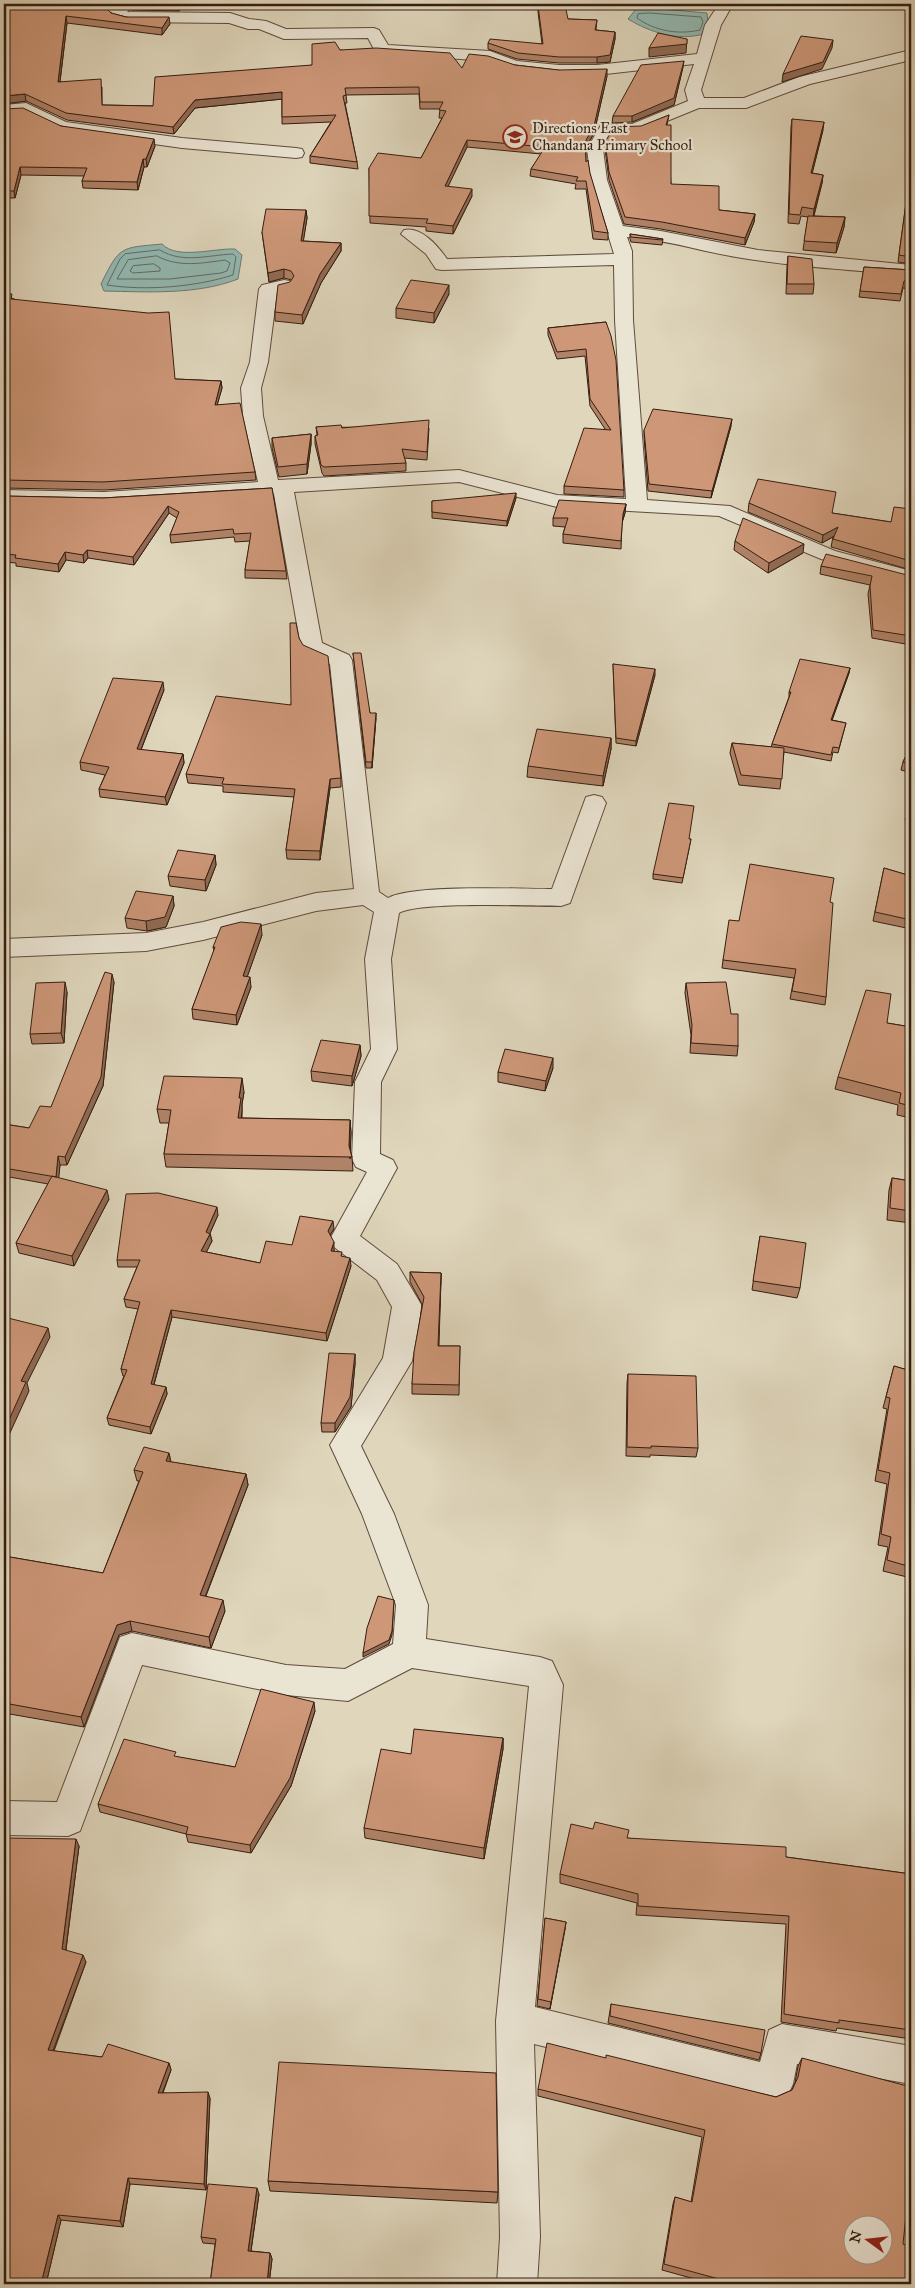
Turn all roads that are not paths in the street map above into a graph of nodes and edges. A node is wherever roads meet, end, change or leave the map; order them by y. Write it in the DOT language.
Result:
graph roads {
  1 [pos="6,4"];
  2 [pos="62,4"];
  3 [pos="726,4"];
  4 [pos="4,6"];
  5 [pos="911,55"];
  6 [pos="704,58"];
  7 [pos="697,103"];
  8 [pos="4,110"];
  9 [pos="296,154"];
  10 [pos="616,231"];
  11 [pos="410,234"];
  12 [pos="623,259"];
  13 [pos="911,270"];
  14 [pos="284,284"];
  15 [pos="276,486"];
  16 [pos="4,496"];
  17 [pos="637,505"];
  18 [pos="911,577"];
  19 [pos="594,803"];
  20 [pos="377,903"];
  21 [pos="4,948"];
  22 [pos="409,1652"];
  23 [pos="4,1818"];
  24 [pos="516,2021"];
  25 [pos="911,2064"];
  26 [pos="517,2284"];
  1 -- 4 [label="street"];
  2 -- 6 [label="street"];
  3 -- 6 [label="street"];
  5 -- 7 [label="street"];
  6 -- 7 [label="street"];
  7 -- 10 [label="street"];
  8 -- 9 [label="street"];
  10 -- 12 [label="street"];
  10 -- 13 [label="street"];
  11 -- 12 [label="street"];
  12 -- 17 [label="street"];
  14 -- 15 [label="street"];
  15 -- 16 [label="street"];
  15 -- 17 [label="street"];
  15 -- 20 [label="street"];
  17 -- 18 [label="street"];
  19 -- 20 [label="street"];
  20 -- 21 [label="street"];
  20 -- 22 [label="street"];
  22 -- 23 [label="street"];
  22 -- 24 [label="street"];
  24 -- 25 [label="street"];
  24 -- 26 [label="street"];
}
